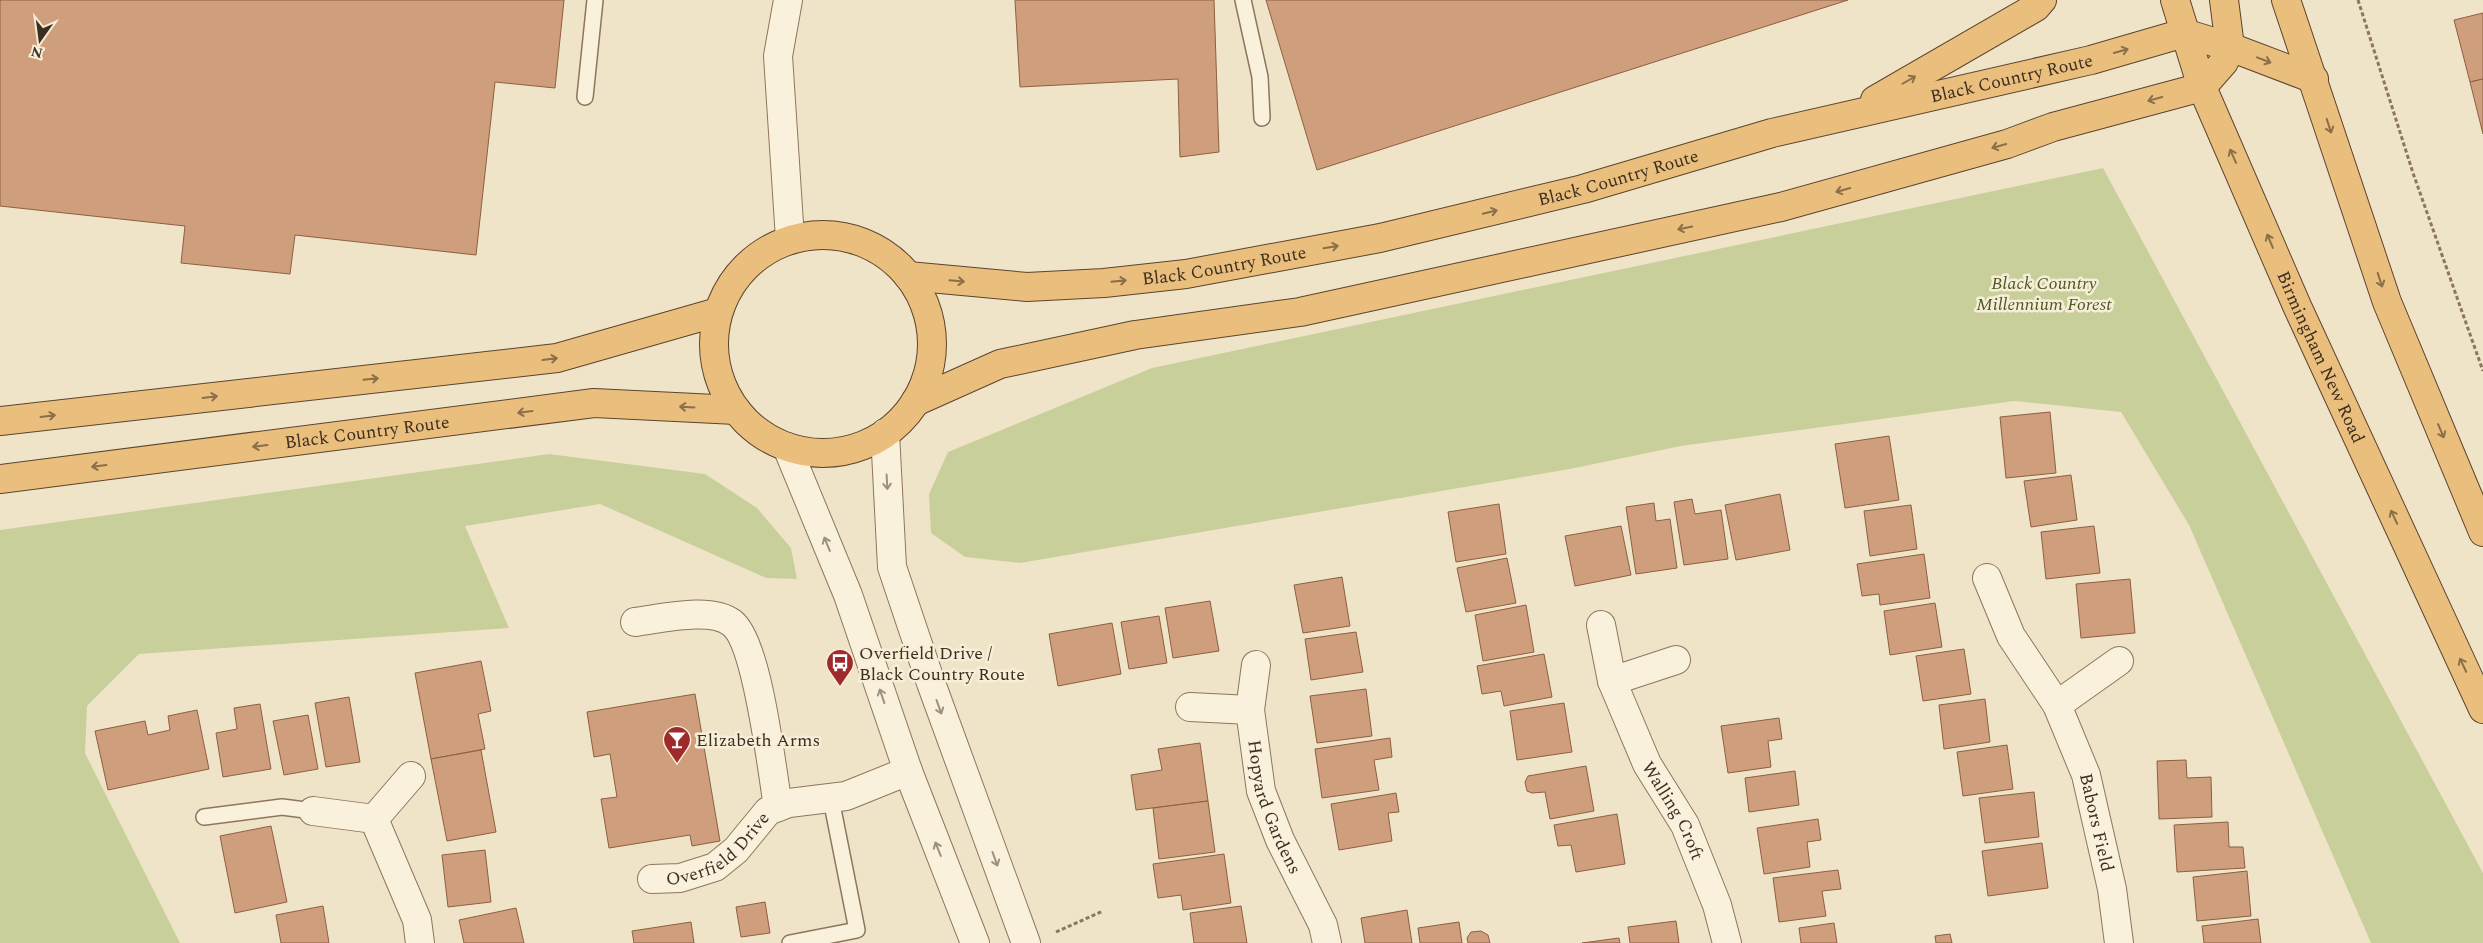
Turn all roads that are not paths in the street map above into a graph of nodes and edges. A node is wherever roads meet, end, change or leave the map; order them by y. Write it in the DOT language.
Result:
graph roads {
  1 [pos="595,0"];
  2 [pos="788,0"];
  3 [pos="1244,0"];
  4 [pos="2042,0"];
  5 [pos="2175,0"];
  6 [pos="2224,0"];
  7 [pos="2286,0"];
  8 [pos="2184,33"];
  9 [pos="2230,47"];
  10 [pos="2314,79"];
  11 [pos="2202,87"];
  12 [pos="585,98"];
  13 [pos="1852,114"];
  14 [pos="1262,118"];
  15 [pos="790,239"];
  16 [pos="908,276"];
  17 [pos="718,312"];
  18 [pos="915,402"];
  19 [pos="736,410"];
  20 [pos="0,421"];
  21 [pos="885,434"];
  22 [pos="787,447"];
  23 [pos="0,479"];
  24 [pos="2483,532"];
  25 [pos="1987,578"];
  26 [pos="635,622"];
  27 [pos="1601,625"];
  28 [pos="1676,660"];
  29 [pos="2119,661"];
  30 [pos="1256,665"];
  31 [pos="1612,681"];
  32 [pos="2057,706"];
  33 [pos="1190,708"];
  34 [pos="2483,709"];
  35 [pos="1250,710"];
  36 [pos="908,771"];
  37 [pos="411,776"];
  38 [pos="831,799"];
  39 [pos="778,807"];
  40 [pos="313,811"];
  41 [pos="204,817"];
  42 [pos="374,819"];
  43 [pos="652,879"];
  44 [pos="1038,939"];
  45 [pos="420,943"];
  46 [pos="790,943"];
  47 [pos="975,943"];
  48 [pos="1327,943"];
  49 [pos="1727,943"];
  50 [pos="2119,943"];
  1 -- 12 [label="lane"];
  2 -- 15 [label="street"];
  3 -- 14 [label="lane"];
  13 -- 4 [label="highway, one-way"];
  5 -- 8 [label="highway, Birmingham New Road"];
  6 -- 9 [label="highway"];
  7 -- 10 [label="highway"];
  8 -- 9 [label="highway"];
  8 -- 11 [label="highway, Birmingham New Road"];
  13 -- 8 [label="highway, Black Country Route, one-way"];
  9 -- 10 [label="highway, one-way"];
  9 -- 11 [label="highway"];
  10 -- 24 [label="highway, one-way"];
  11 -- 18 [label="highway, one-way"];
  34 -- 11 [label="highway, Birmingham New Road, one-way"];
  16 -- 13 [label="highway, Black Country Route, one-way"];
  15 -- 16 [label="highway"];
  15 -- 17 [label="highway"];
  16 -- 18 [label="highway"];
  17 -- 19 [label="highway"];
  20 -- 17 [label="highway, one-way"];
  18 -- 21 [label="highway"];
  19 -- 22 [label="highway"];
  19 -- 23 [label="highway, Black Country Route, one-way"];
  21 -- 22 [label="highway"];
  21 -- 44 [label="street, one-way"];
  36 -- 22 [label="street, one-way"];
  25 -- 32 [label="street, Babors Field"];
  26 -- 39 [label="street, Overfield Drive"];
  27 -- 31 [label="street, Walling Croft"];
  28 -- 31 [label="street"];
  29 -- 32 [label="street"];
  30 -- 35 [label="street, Hopyard Gardens"];
  31 -- 49 [label="street, Walling Croft"];
  32 -- 50 [label="street, Babors Field"];
  33 -- 35 [label="street"];
  35 -- 48 [label="street, Hopyard Gardens"];
  36 -- 38 [label="street, Overfield Drive"];
  47 -- 36 [label="street, one-way"];
  37 -- 42 [label="street"];
  38 -- 39 [label="street, Overfield Drive"];
  38 -- 46 [label="lane"];
  39 -- 43 [label="street, Overfield Drive"];
  40 -- 41 [label="lane"];
  40 -- 42 [label="street"];
  42 -- 45 [label="street"];
}
